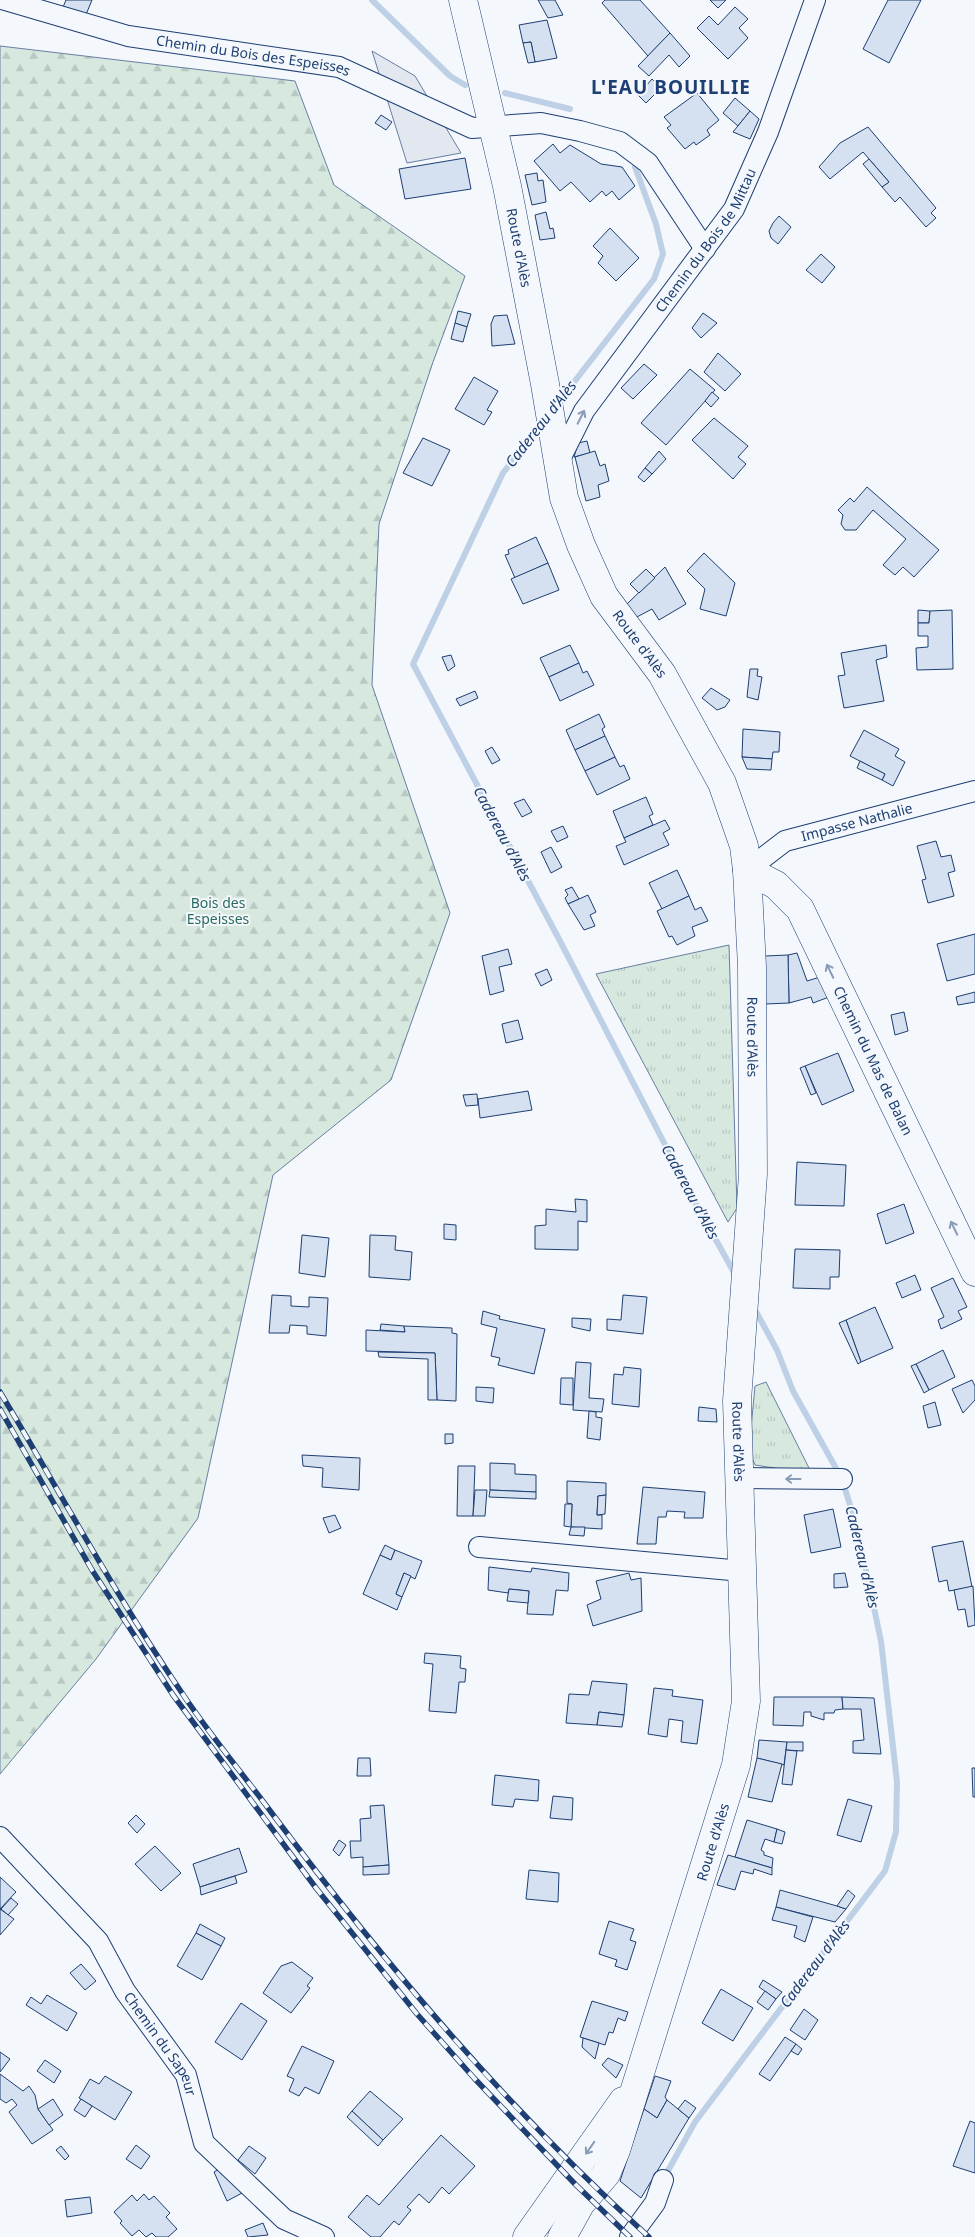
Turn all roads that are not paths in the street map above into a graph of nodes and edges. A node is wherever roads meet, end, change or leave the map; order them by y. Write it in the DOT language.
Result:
graph roads {
  1 [pos="453,0"];
  2 [pos="463,0"];
  3 [pos="815,0"];
  4 [pos="9,1"];
  5 [pos="474,44"];
  6 [pos="491,114"];
  7 [pos="706,249"];
  8 [pos="559,461"];
  9 [pos="975,791"];
  10 [pos="747,870"];
  11 [pos="975,1272"];
  12 [pos="740,1478"];
  13 [pos="842,1479"];
  14 [pos="479,1547"];
  15 [pos="742,1571"];
  16 [pos="0,1837"];
  17 [pos="638,2079"];
  18 [pos="663,2180"];
  19 [pos="324,2237"];
  20 [pos="527,2237"];
  21 [pos="562,2237"];
  22 [pos="630,2237"];
  1 -- 5 [label="main road, Route d'Alès"];
  2 -- 5 [label="main road, Route d'Alès"];
  3 -- 7 [label="street, Chemin du Bois de Mittau"];
  4 -- 6 [label="street, Chemin du Bois des Espeisses"];
  5 -- 6 [label="main road, Route d'Alès"];
  6 -- 7 [label="street, Chemin du Bois des Espeisses"];
  6 -- 8 [label="main road, Route d'Alès"];
  8 -- 7 [label="street, Chemin du Bois de Mittau, one-way"];
  8 -- 10 [label="main road, Route d'Alès"];
  9 -- 10 [label="street, Impasse Nathalie"];
  11 -- 10 [label="main road, Chemin du Mas de Balan, one-way"];
  10 -- 12 [label="main road, Route d'Alès"];
  13 -- 12 [label="street, one-way"];
  12 -- 15 [label="main road, Route d'Alès"];
  14 -- 15 [label="street"];
  15 -- 17 [label="main road, Route d'Alès"];
  16 -- 19 [label="street, Chemin du Sapeur"];
  17 -- 20 [label="main road, Route d'Alès, one-way"];
  17 -- 21 [label="main road, Route d'Alès"];
  18 -- 22 [label="street"];
}
